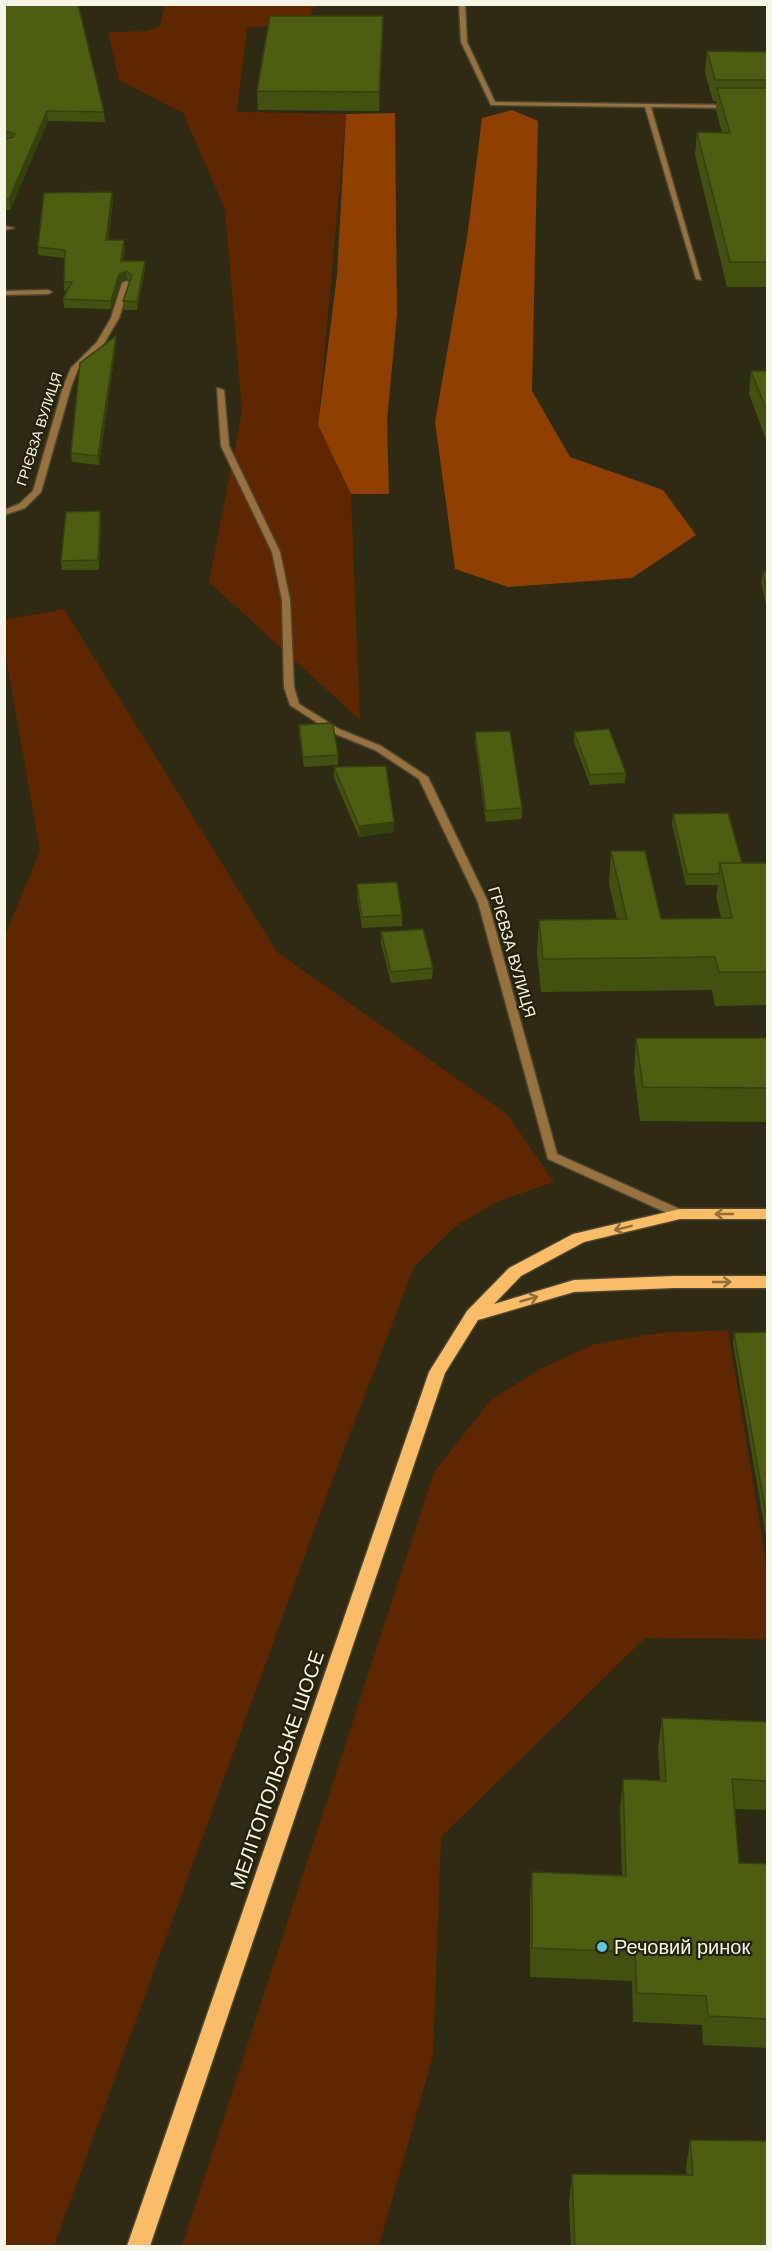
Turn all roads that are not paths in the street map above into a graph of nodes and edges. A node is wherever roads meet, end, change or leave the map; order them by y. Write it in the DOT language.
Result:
graph roads {
  1 [pos="462,4"];
  2 [pos="647,105"];
  3 [pos="735,106"];
  4 [pos="699,279"];
  5 [pos="126,283"];
  6 [pos="48,292"];
  7 [pos="4,293"];
  8 [pos="220,390"];
  9 [pos="4,513"];
  10 [pos="680,1214"];
  11 [pos="768,1214"];
  12 [pos="768,1282"];
  13 [pos="472,1315"];
  14 [pos="138,2247"];
  1 -- 2 [label="lane"];
  2 -- 3 [label="lane"];
  2 -- 4 [label="lane"];
  5 -- 9 [label="lane, ГРІЄВЗА ВУЛИЦЯ"];
  6 -- 7 [label="lane"];
  8 -- 10 [label="lane, ГРІЄВЗА ВУЛИЦЯ"];
  11 -- 10 [label="main road, МЕЛІТОПОЛЬСЬКЕ ШОСЕ, one-way"];
  10 -- 13 [label="main road, МЕЛІТОПОЛЬСЬКЕ ШОСЕ, one-way"];
  13 -- 12 [label="main road, one-way"];
  13 -- 14 [label="main road, МЕЛІТОПОЛЬСЬКЕ ШОСЕ"];
}
